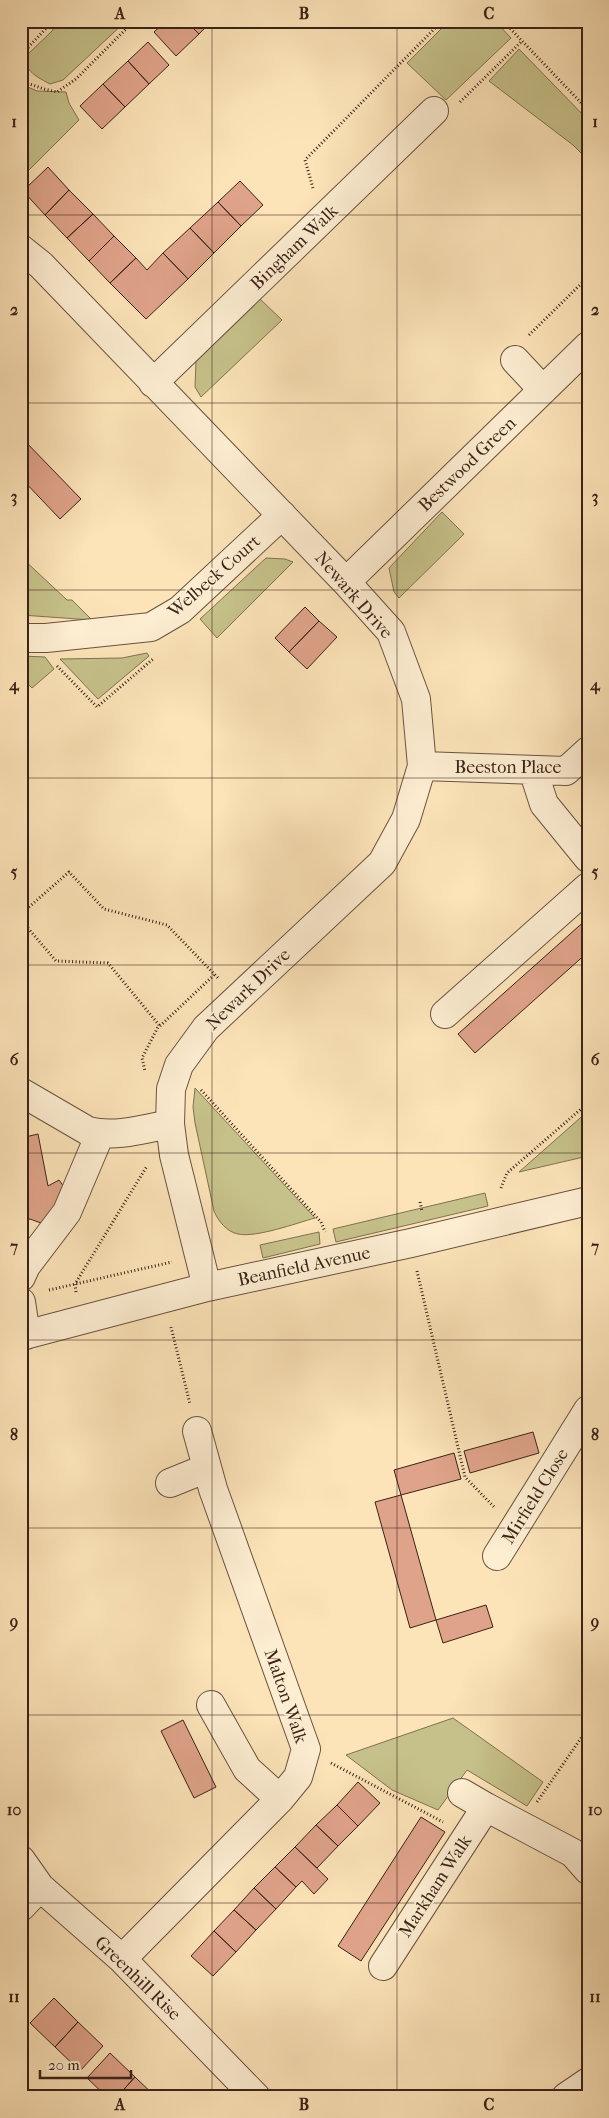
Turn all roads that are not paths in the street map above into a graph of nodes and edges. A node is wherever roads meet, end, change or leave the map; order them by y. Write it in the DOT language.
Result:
graph roads {
  1 [pos="434,111"];
  2 [pos="21,249"];
  3 [pos="588,346"];
  4 [pos="515,360"];
  5 [pos="153,383"];
  6 [pos="543,390"];
  7 [pos="282,515"];
  8 [pos="346,582"];
  9 [pos="34,638"];
  10 [pos="588,751"];
  11 [pos="422,766"];
  12 [pos="533,770"];
  13 [pos="588,858"];
  14 [pos="588,887"];
  15 [pos="445,1014"];
  16 [pos="21,1092"];
  17 [pos="170,1124"];
  18 [pos="100,1134"];
  19 [pos="588,1201"];
  20 [pos="21,1277"];
  21 [pos="207,1287"];
  22 [pos="21,1302"];
  23 [pos="24,1335"];
  24 [pos="588,1410"];
  25 [pos="197,1431"];
  26 [pos="207,1468"];
  27 [pos="170,1483"];
  28 [pos="497,1556"];
  29 [pos="211,1705"];
  30 [pos="462,1793"];
  31 [pos="280,1799"];
  32 [pos="486,1808"];
  33 [pos="21,1860"];
  34 [pos="588,1870"];
  35 [pos="40,1887"];
  36 [pos="21,1907"];
  37 [pos="122,1959"];
  38 [pos="384,1966"];
  39 [pos="588,2082"];
  40 [pos="256,2097"];
  41 [pos="566,2097"];
  1 -- 5 [label="street, Bingham Walk"];
  2 -- 5 [label="street, Newark Drive"];
  3 -- 6 [label="street, Bestwood Green"];
  4 -- 6 [label="street"];
  5 -- 7 [label="street, Newark Drive"];
  6 -- 8 [label="street, Bestwood Green"];
  7 -- 8 [label="street, Newark Drive"];
  7 -- 9 [label="street, Welbeck Court"];
  8 -- 11 [label="street, Newark Drive"];
  10 -- 12 [label="street, Beeston Place"];
  11 -- 12 [label="street, Beeston Place"];
  11 -- 17 [label="street, Newark Drive"];
  12 -- 13 [label="street"];
  14 -- 15 [label="street"];
  16 -- 18 [label="street"];
  17 -- 18 [label="street"];
  17 -- 21 [label="street"];
  18 -- 20 [label="street"];
  19 -- 21 [label="street, Beanfield Avenue"];
  21 -- 23 [label="street, Beanfield Avenue"];
  22 -- 23 [label="street"];
  24 -- 28 [label="street, Mirfield Close"];
  25 -- 26 [label="street, Malton Walk"];
  26 -- 27 [label="street"];
  26 -- 31 [label="street, Malton Walk"];
  29 -- 31 [label="street"];
  30 -- 32 [label="street"];
  31 -- 37 [label="street, Malton Walk"];
  32 -- 34 [label="street"];
  32 -- 38 [label="street, Markham Walk"];
  33 -- 35 [label="street, Greenhill Rise"];
  35 -- 36 [label="street"];
  35 -- 37 [label="street, Greenhill Rise"];
  37 -- 40 [label="street, Greenhill Rise"];
  39 -- 41 [label="street"];
}
